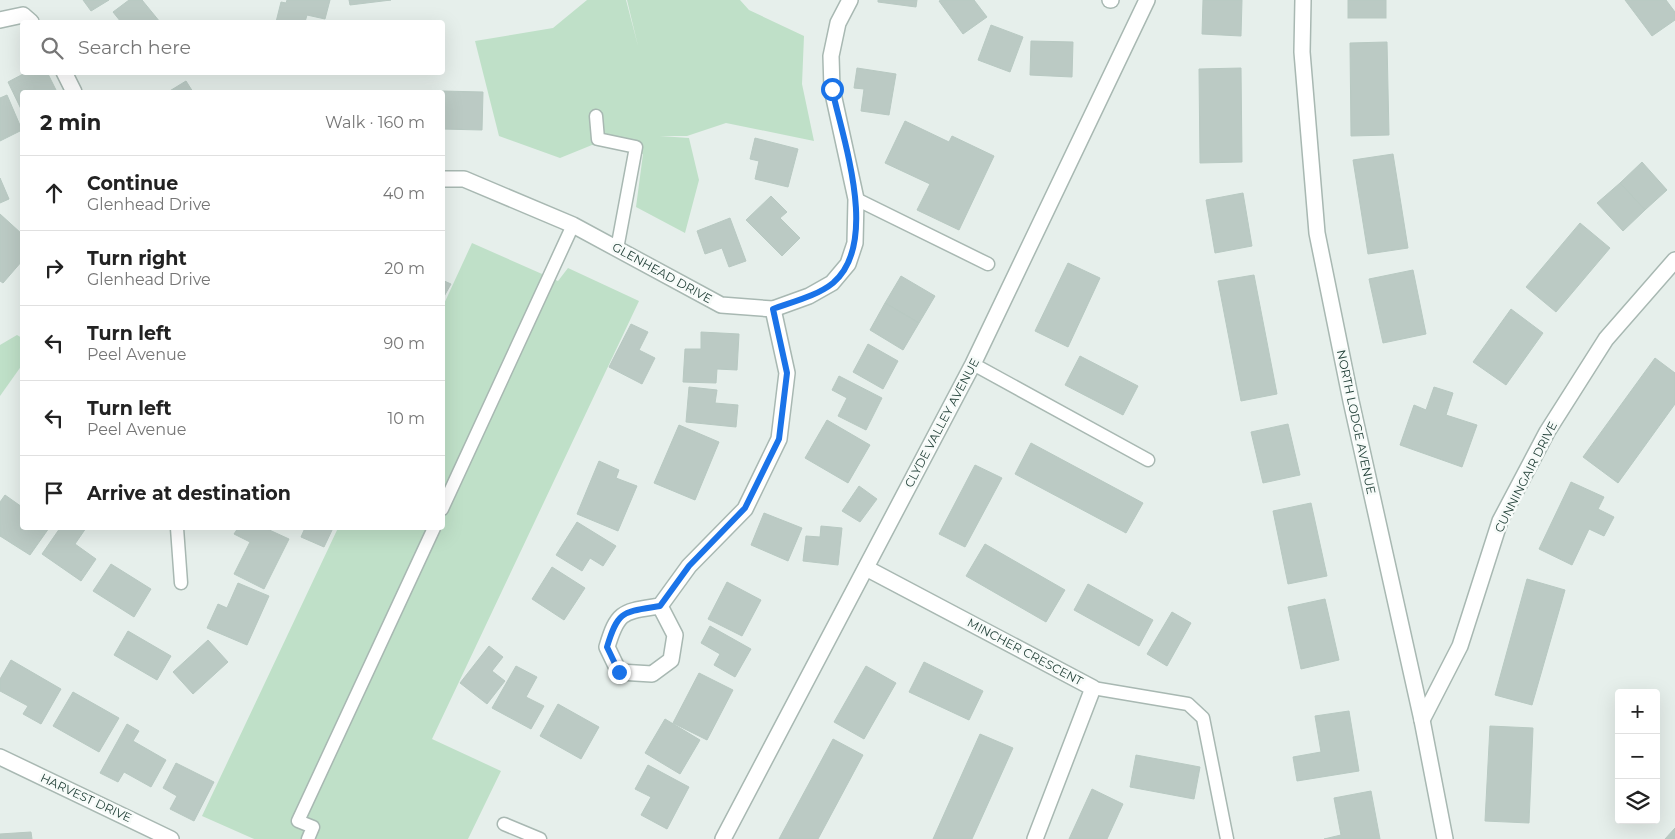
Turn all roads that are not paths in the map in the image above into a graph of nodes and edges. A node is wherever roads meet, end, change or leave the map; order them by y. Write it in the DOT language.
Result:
graph roads {
  1 [pos="850,0"];
  2 [pos="1147,0"];
  3 [pos="1303,0"];
  4 [pos="0,20"];
  5 [pos="28,20"];
  6 [pos="66,75"];
  7 [pos="73,90"];
  8 [pos="596,116"];
  9 [pos="445,179"];
  10 [pos="856,199"];
  11 [pos="573,225"];
  12 [pos="617,248"];
  13 [pos="1675,260"];
  14 [pos="988,264"];
  15 [pos="773,309"];
  16 [pos="973,364"];
  17 [pos="1148,460"];
  18 [pos="445,502"];
  19 [pos="177,530"];
  20 [pos="433,530"];
  21 [pos="866,568"];
  22 [pos="181,583"];
  23 [pos="660,606"];
  24 [pos="1094,688"];
  25 [pos="1422,720"];
  26 [pos="0,758"];
  27 [pos="504,824"];
  28 [pos="171,839"];
  29 [pos="308,839"];
  30 [pos="540,839"];
  31 [pos="724,839"];
  32 [pos="1035,839"];
  33 [pos="1226,839"];
  34 [pos="1445,839"];
  1 -- 10 [label="street, GLENHEAD DRIVE"];
  2 -- 16 [label="street, CLYDE VALLEY AVENUE"];
  3 -- 25 [label="street, NORTH LODGE AVENUE"];
  4 -- 5 [label="street"];
  6 -- 7 [label="street"];
  8 -- 12 [label="lane"];
  9 -- 11 [label="street, GLENHEAD DRIVE"];
  10 -- 14 [label="lane"];
  10 -- 15 [label="street, GLENHEAD DRIVE"];
  11 -- 12 [label="street, GLENHEAD DRIVE"];
  11 -- 18 [label="lane"];
  12 -- 15 [label="street, GLENHEAD DRIVE"];
  13 -- 25 [label="street, CUNNINGAIR DRIVE"];
  15 -- 23 [label="street"];
  16 -- 17 [label="lane"];
  16 -- 21 [label="street, CLYDE VALLEY AVENUE"];
  19 -- 22 [label="lane"];
  20 -- 29 [label="lane"];
  21 -- 24 [label="street, MINCHER CRESCENT"];
  21 -- 31 [label="street, CLYDE VALLEY AVENUE"];
  23 -- 23 [label="street"];
  24 -- 32 [label="street, MINCHER CRESCENT"];
  24 -- 33 [label="lane"];
  25 -- 34 [label="street, NORTH LODGE AVENUE"];
  26 -- 28 [label="street, HARVEST DRIVE"];
  27 -- 30 [label="lane"];
}
